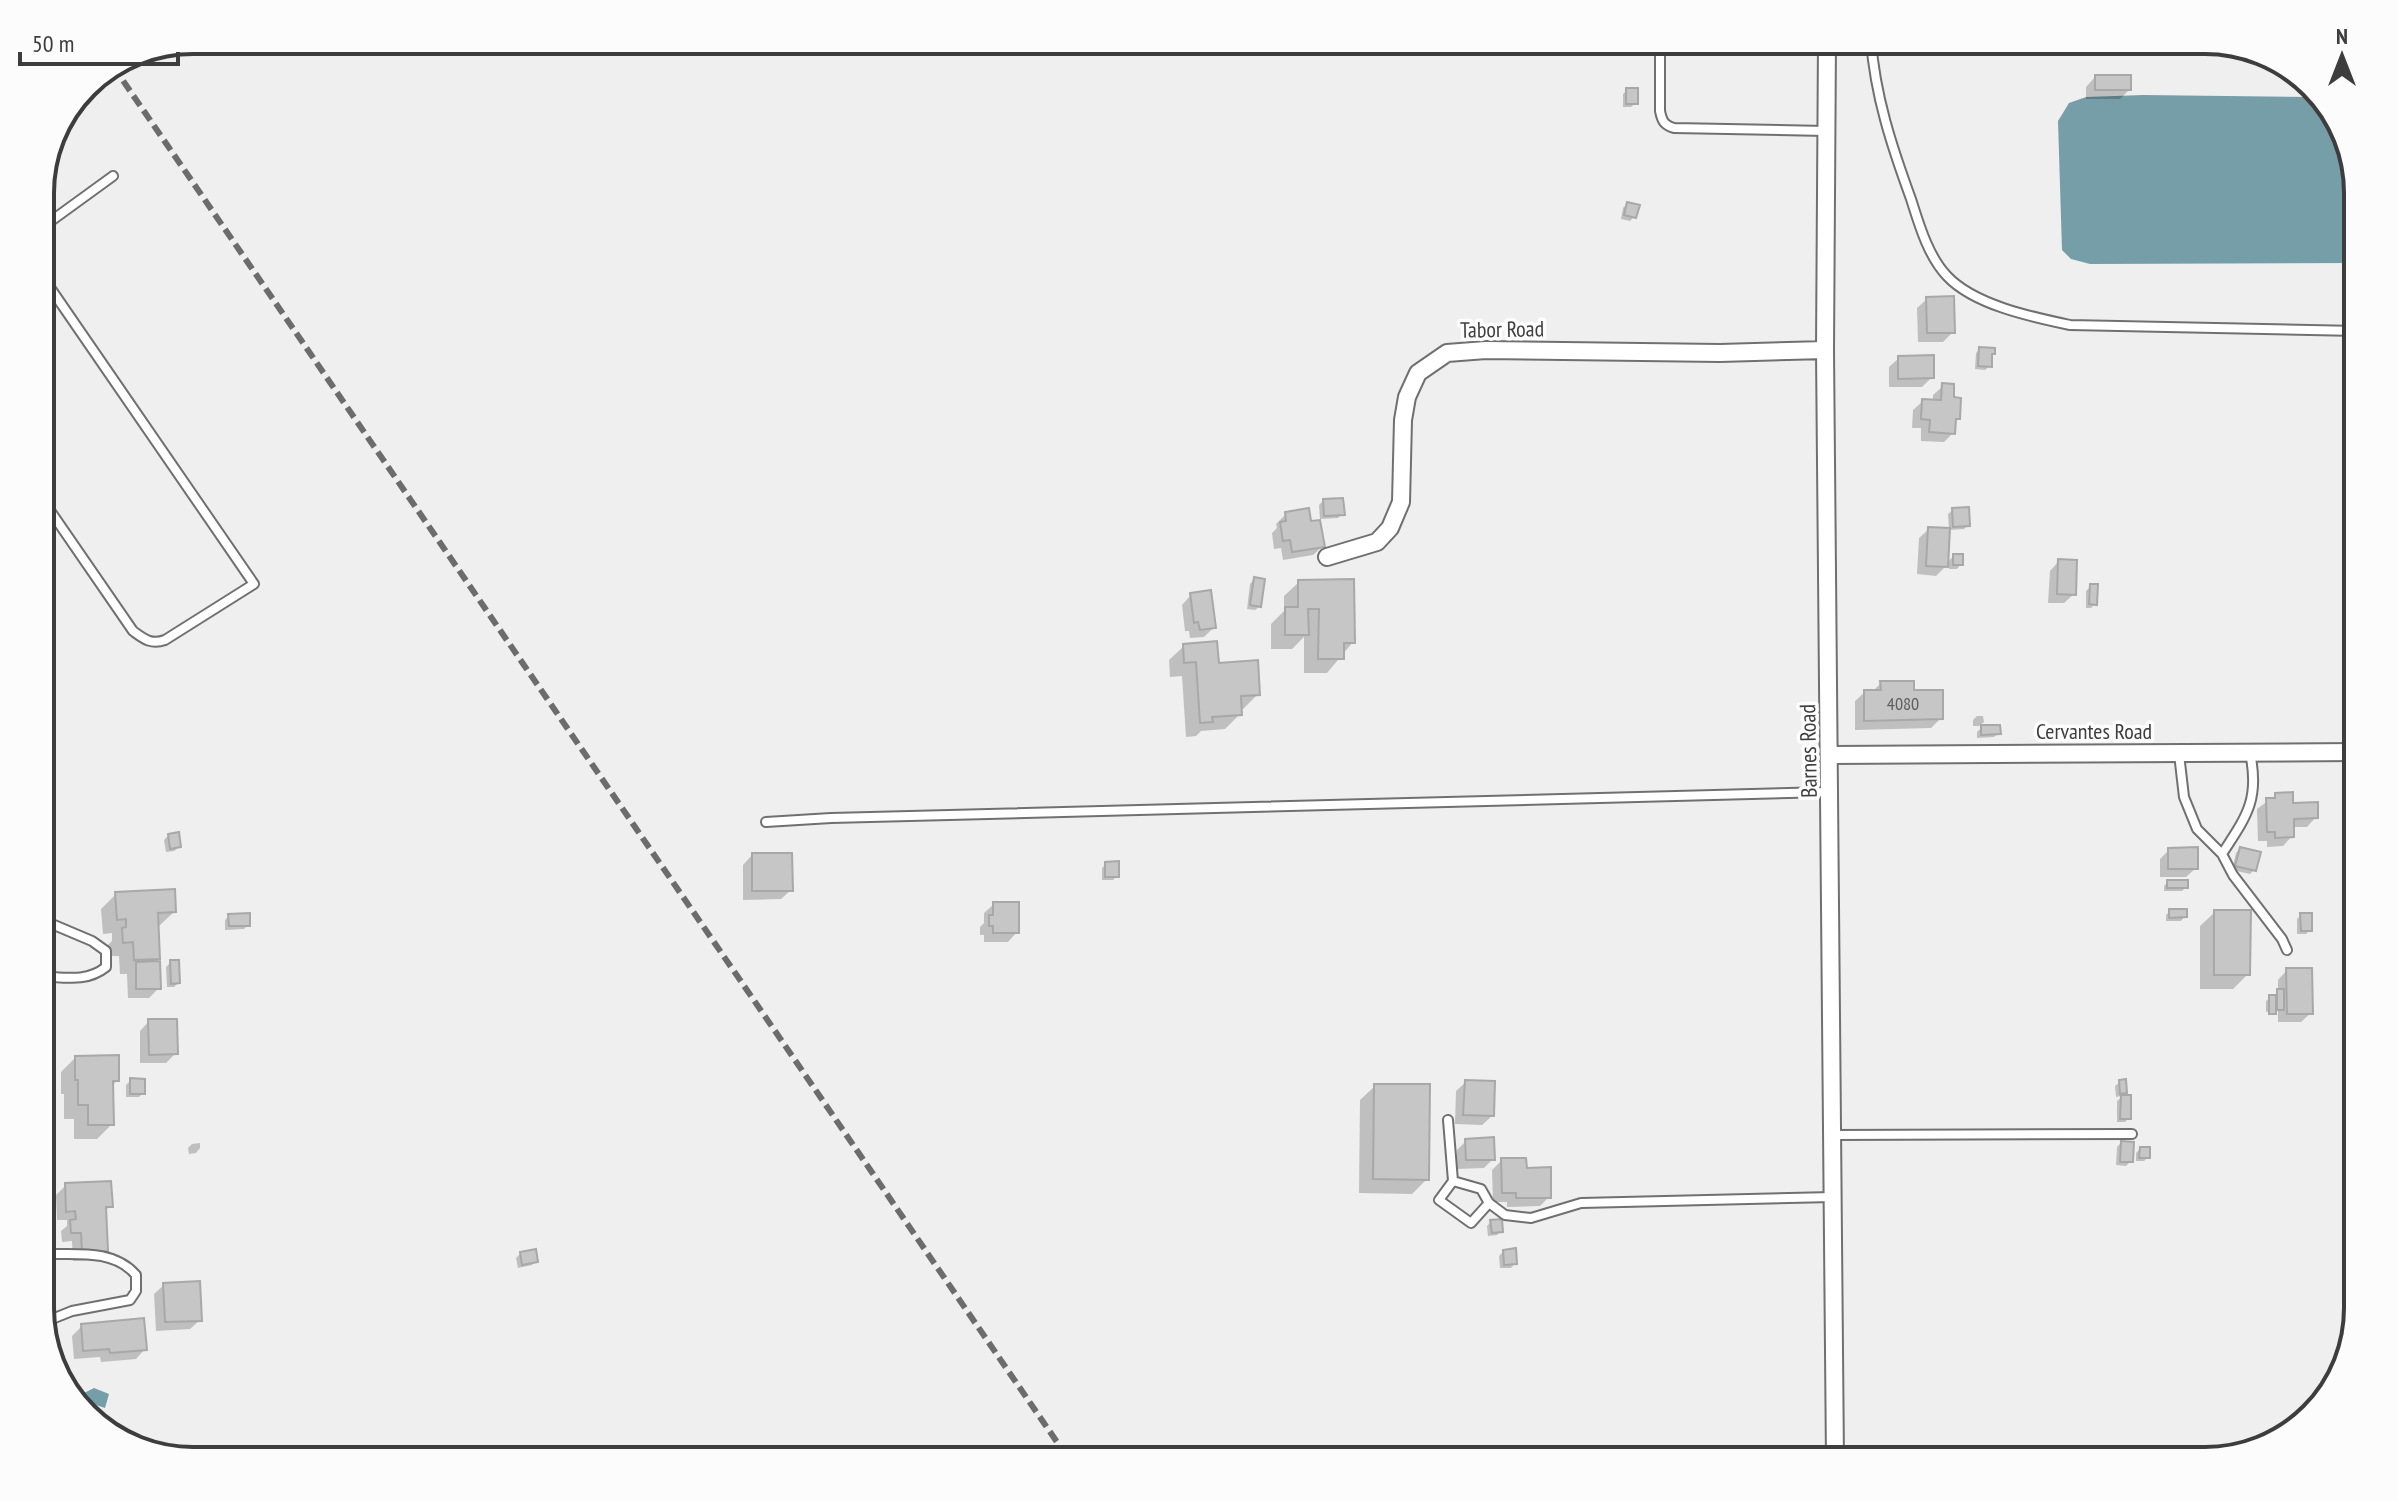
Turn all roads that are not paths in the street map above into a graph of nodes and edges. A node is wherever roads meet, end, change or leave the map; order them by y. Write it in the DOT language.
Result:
graph roads {
  1 [pos="1660,54"];
  2 [pos="1827,54"];
  3 [pos="1872,54"];
  4 [pos="1826,131"];
  5 [pos="113,176"];
  6 [pos="54,219"];
  7 [pos="54,293"];
  8 [pos="2344,331"];
  9 [pos="1825,350"];
  10 [pos="54,516"];
  11 [pos="1327,557"];
  12 [pos="2344,752"];
  13 [pos="2179,753"];
  14 [pos="2250,753"];
  15 [pos="1831,755"];
  16 [pos="1831,792"];
  17 [pos="766,822"];
  18 [pos="2222,854"];
  19 [pos="54,925"];
  20 [pos="2287,950"];
  21 [pos="54,977"];
  22 [pos="1448,1120"];
  23 [pos="2132,1134"];
  24 [pos="1833,1135"];
  25 [pos="1453,1181"];
  26 [pos="1834,1197"];
  27 [pos="1489,1203"];
  28 [pos="54,1254"];
  29 [pos="54,1318"];
  30 [pos="1835,1447"];
  1 -- 4 [label="lane"];
  2 -- 4 [label="street, Barnes Road"];
  3 -- 8 [label="lane"];
  4 -- 9 [label="street, Barnes Road"];
  5 -- 6 [label="lane"];
  7 -- 10 [label="lane"];
  9 -- 11 [label="street, Tabor Road"];
  9 -- 15 [label="street, Barnes Road"];
  12 -- 14 [label="street, Cervantes Road"];
  13 -- 14 [label="street, Cervantes Road"];
  13 -- 15 [label="street, Cervantes Road"];
  13 -- 18 [label="lane"];
  14 -- 18 [label="lane"];
  15 -- 16 [label="street, Barnes Road"];
  16 -- 17 [label="lane"];
  16 -- 24 [label="street, Barnes Road"];
  18 -- 20 [label="lane"];
  19 -- 21 [label="lane"];
  22 -- 25 [label="lane"];
  23 -- 24 [label="lane"];
  24 -- 26 [label="street, Barnes Road"];
  25 -- 27 [label="lane"];
  25 -- 27 [label="lane"];
  26 -- 27 [label="lane"];
  26 -- 30 [label="street, Barnes Road"];
  28 -- 29 [label="lane"];
}
